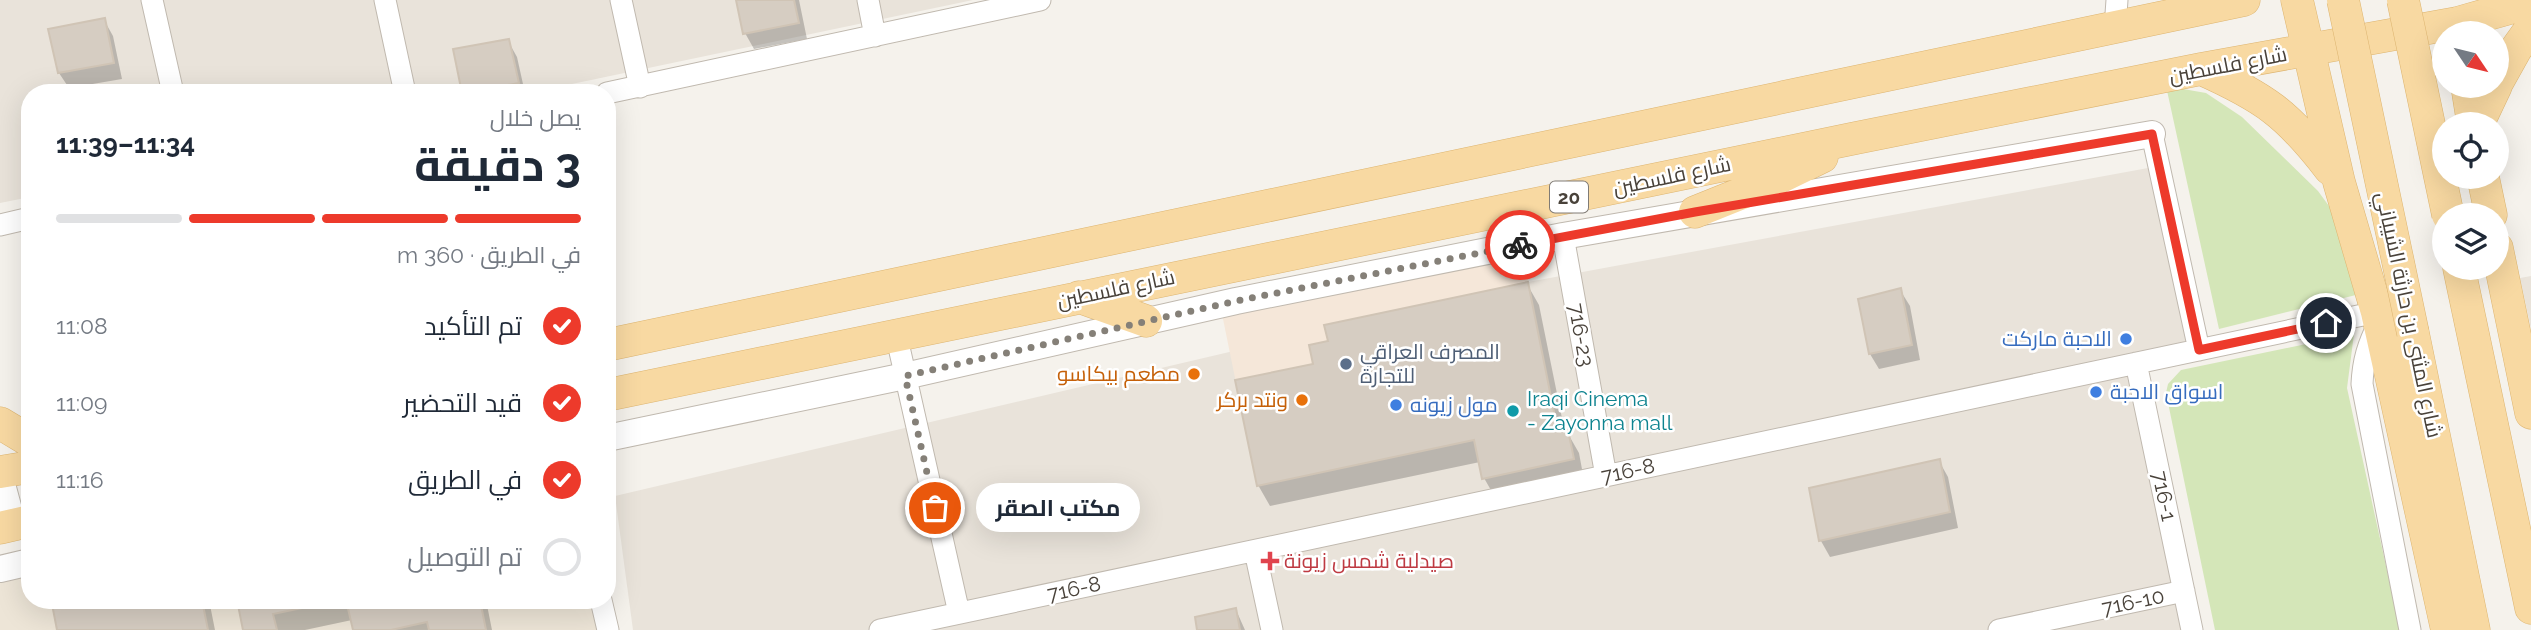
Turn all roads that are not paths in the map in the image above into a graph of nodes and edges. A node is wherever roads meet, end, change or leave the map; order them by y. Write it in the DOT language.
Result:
graph roads {
  1 [pos="152,0"];
  2 [pos="385,0"];
  3 [pos="621,0"];
  4 [pos="867,0"];
  5 [pos="1040,0"];
  6 [pos="2244,0"];
  7 [pos="2297,0"];
  8 [pos="2343,0"];
  9 [pos="2403,0"];
  10 [pos="2531,2"];
  11 [pos="2168,8"];
  12 [pos="2116,14"];
  13 [pos="2455,19"];
  14 [pos="2531,28"];
  15 [pos="875,36"];
  16 [pos="2306,50"];
  17 [pos="2510,60"];
  18 [pos="2201,69"];
  19 [pos="171,84"];
  20 [pos="403,84"];
  21 [pos="639,87"];
  22 [pos="616,91"];
  23 [pos="2152,134"];
  24 [pos="1856,138"];
  25 [pos="2339,182"];
  26 [pos="2445,203"];
  27 [pos="1695,212"];
  28 [pos="21,220"];
  29 [pos="0,225"];
  30 [pos="1563,236"];
  31 [pos="2462,280"];
  32 [pos="2504,280"];
  33 [pos="1080,297"];
  34 [pos="2378,318"];
  35 [pos="1146,321"];
  36 [pos="896,334"];
  37 [pos="616,343"];
  38 [pos="2199,350"];
  39 [pos="2136,363"];
  40 [pos="905,376"];
  41 [pos="616,394"];
  42 [pos="2531,412"];
  43 [pos="0,423"];
  44 [pos="21,436"];
  45 [pos="616,436"];
  46 [pos="21,469"];
  47 [pos="0,474"];
  48 [pos="1606,476"];
  49 [pos="14,525"];
  50 [pos="1255,551"];
  51 [pos="21,564"];
  52 [pos="0,569"];
  53 [pos="2184,591"];
  54 [pos="2531,608"];
  55 [pos="603,609"];
  56 [pos="959,613"];
  57 [pos="608,630"];
  58 [pos="880,630"];
  59 [pos="1272,630"];
  60 [pos="1999,630"];
  61 [pos="2192,630"];
  62 [pos="2410,630"];
  63 [pos="2447,630"];
  64 [pos="2474,630"];
  1 -- 19 [label="street"];
  2 -- 20 [label="street"];
  3 -- 21 [label="street"];
  4 -- 15 [label="street"];
  5 -- 15 [label="street"];
  6 -- 11 [label="main road"];
  7 -- 16 [label="main road"];
  8 -- 64 [label="main road, شارع المثنى بن حارثة الشيباني, bridge"];
  9 -- 26 [label="main road, bridge"];
  10 -- 13 [label="main road, شارع فلسطين / 20"];
  11 -- 12 [label="main road"];
  12 -- 37 [label="main road"];
  13 -- 16 [label="main road, شارع فلسطين / 20"];
  14 -- 17 [label="main road"];
  15 -- 21 [label="street"];
  16 -- 18 [label="main road, شارع فلسطين / 20"];
  16 -- 25 [label="main road"];
  18 -- 24 [label="main road, شارع فلسطين / 20"];
  18 -- 25 [label="main road"];
  21 -- 22 [label="street"];
  23 -- 27 [label="street"];
  23 -- 38 [label="street"];
  24 -- 27 [label="main road"];
  24 -- 33 [label="main road, شارع فلسطين / 20"];
  25 -- 34 [label="main road"];
  27 -- 30 [label="street"];
  28 -- 29 [label="street"];
  30 -- 35 [label="street"];
  30 -- 48 [label="street, 716-23"];
  31 -- 54 [label="main road"];
  32 -- 42 [label="main road"];
  33 -- 35 [label="main road"];
  33 -- 36 [label="main road, شارع فلسطين / 20"];
  34 -- 38 [label="street, 716-8"];
  34 -- 62 [label="street"];
  34 -- 63 [label="main road"];
  35 -- 40 [label="street"];
  36 -- 40 [label="street"];
  36 -- 41 [label="main road, شارع فلسطين / 20"];
  38 -- 39 [label="street, 716-8"];
  39 -- 48 [label="street, 716-8"];
  39 -- 53 [label="street, 716-1"];
  40 -- 45 [label="street"];
  40 -- 56 [label="street"];
  43 -- 44 [label="main road"];
  46 -- 47 [label="main road"];
  47 -- 49 [label="street"];
  48 -- 50 [label="street, 716-8"];
  50 -- 56 [label="street, 716-8"];
  50 -- 59 [label="street"];
  51 -- 52 [label="street"];
  53 -- 60 [label="street, 716-10"];
  53 -- 61 [label="street, 716-1"];
  55 -- 57 [label="street"];
  56 -- 58 [label="street, 716-8"];
}
